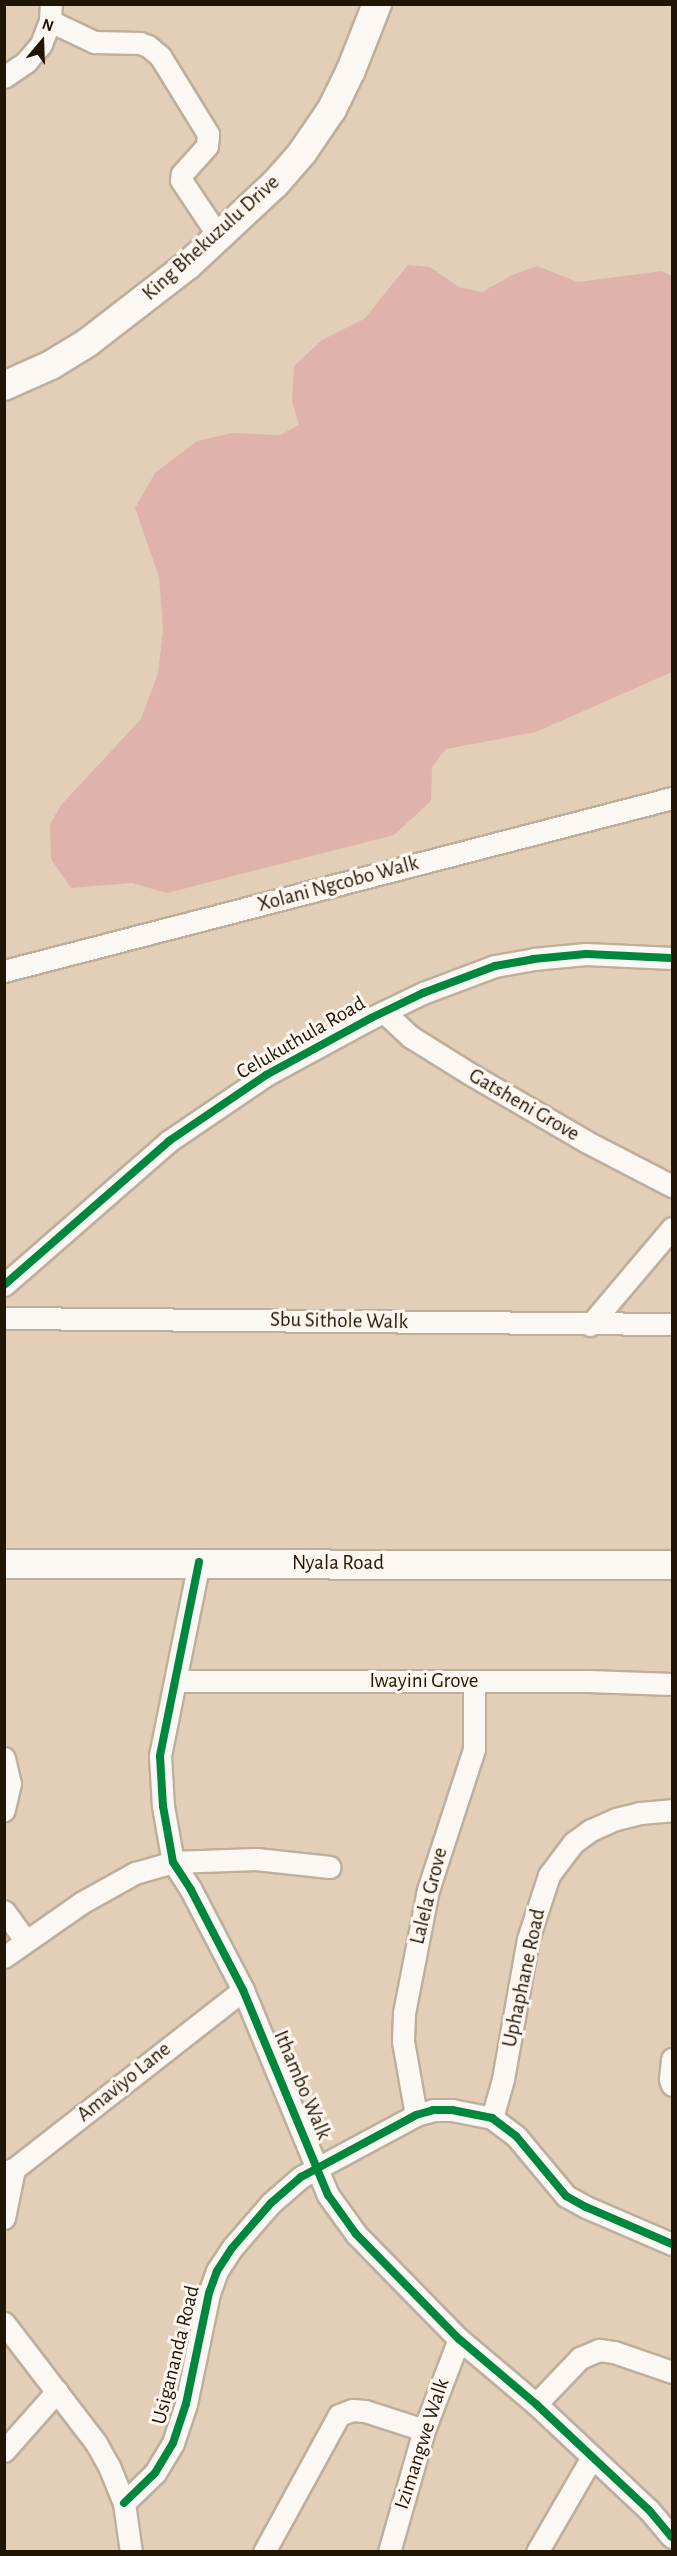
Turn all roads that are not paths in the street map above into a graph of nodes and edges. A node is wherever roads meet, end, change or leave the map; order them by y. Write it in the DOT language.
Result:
graph roads {
  1 [pos="377,4"];
  2 [pos="51,13"];
  3 [pos="4,77"];
  4 [pos="219,237"];
  5 [pos="4,386"];
  6 [pos="672,798"];
  7 [pos="672,958"];
  8 [pos="4,971"];
  9 [pos="384,1012"];
  10 [pos="672,1186"];
  11 [pos="672,1228"];
  12 [pos="4,1285"];
  13 [pos="4,1318"];
  14 [pos="672,1324"];
  15 [pos="590,1325"];
  16 [pos="199,1562"];
  17 [pos="4,1564"];
  18 [pos="672,1565"];
  19 [pos="474,1680"];
  20 [pos="176,1681"];
  21 [pos="672,1684"];
  22 [pos="4,1758"];
  23 [pos="4,1810"];
  24 [pos="672,1810"];
  25 [pos="173,1862"];
  26 [pos="330,1867"];
  27 [pos="4,1911"];
  28 [pos="26,1941"];
  29 [pos="4,1957"];
  30 [pos="243,1990"];
  31 [pos="672,2059"];
  32 [pos="672,2085"];
  33 [pos="416,2115"];
  34 [pos="492,2118"];
  35 [pos="318,2169"];
  36 [pos="9,2170"];
  37 [pos="4,2218"];
  38 [pos="672,2244"];
  39 [pos="4,2323"];
  40 [pos="459,2339"];
  41 [pos="672,2372"];
  42 [pos="57,2391"];
  43 [pos="536,2404"];
  44 [pos="424,2430"];
  45 [pos="4,2451"];
  46 [pos="592,2457"];
  47 [pos="124,2503"];
  48 [pos="672,2537"];
  49 [pos="131,2552"];
  50 [pos="264,2552"];
  51 [pos="389,2552"];
  52 [pos="537,2552"];
  1 -- 4 [label="street, King Bhekuzulu Drive"];
  2 -- 3 [label="street"];
  2 -- 4 [label="street"];
  4 -- 5 [label="street, King Bhekuzulu Drive"];
  6 -- 8 [label="street, Xolani Ngcobo Walk"];
  7 -- 9 [label="street, Celukuthula Road"];
  9 -- 10 [label="street, Gatsheni Grove"];
  9 -- 12 [label="street, Celukuthula Road"];
  11 -- 15 [label="street"];
  13 -- 15 [label="street, Sbu Sithole Walk"];
  14 -- 15 [label="street, Sbu Sithole Walk"];
  16 -- 17 [label="street, Nyala Road"];
  16 -- 18 [label="street, Nyala Road"];
  16 -- 20 [label="street, Ithambo Walk"];
  19 -- 20 [label="street, Iwayini Grove"];
  19 -- 21 [label="street, Iwayini Grove"];
  19 -- 33 [label="street, Lalela Grove"];
  20 -- 25 [label="street, Ithambo Walk"];
  22 -- 23 [label="street"];
  24 -- 34 [label="street, Uphaphane Road"];
  25 -- 26 [label="street"];
  25 -- 28 [label="street"];
  25 -- 30 [label="street, Ithambo Walk"];
  27 -- 28 [label="street"];
  28 -- 29 [label="street"];
  30 -- 35 [label="street, Ithambo Walk"];
  30 -- 36 [label="street, Amaviyo Lane"];
  31 -- 32 [label="street"];
  33 -- 34 [label="street, Usigananda Road"];
  33 -- 35 [label="street, Usigananda Road"];
  34 -- 38 [label="street"];
  35 -- 40 [label="street, Ithambo Walk"];
  35 -- 47 [label="street, Usigananda Road"];
  36 -- 37 [label="street"];
  39 -- 42 [label="street"];
  40 -- 43 [label="street, Ithambo Walk"];
  40 -- 44 [label="street, Izimangwe Walk"];
  41 -- 43 [label="street"];
  42 -- 45 [label="street"];
  42 -- 47 [label="street"];
  43 -- 46 [label="street, Ithambo Walk"];
  44 -- 50 [label="street"];
  44 -- 51 [label="street, Izimangwe Walk"];
  46 -- 48 [label="street, Ithambo Walk"];
  46 -- 52 [label="street"];
  47 -- 49 [label="street"];
}
